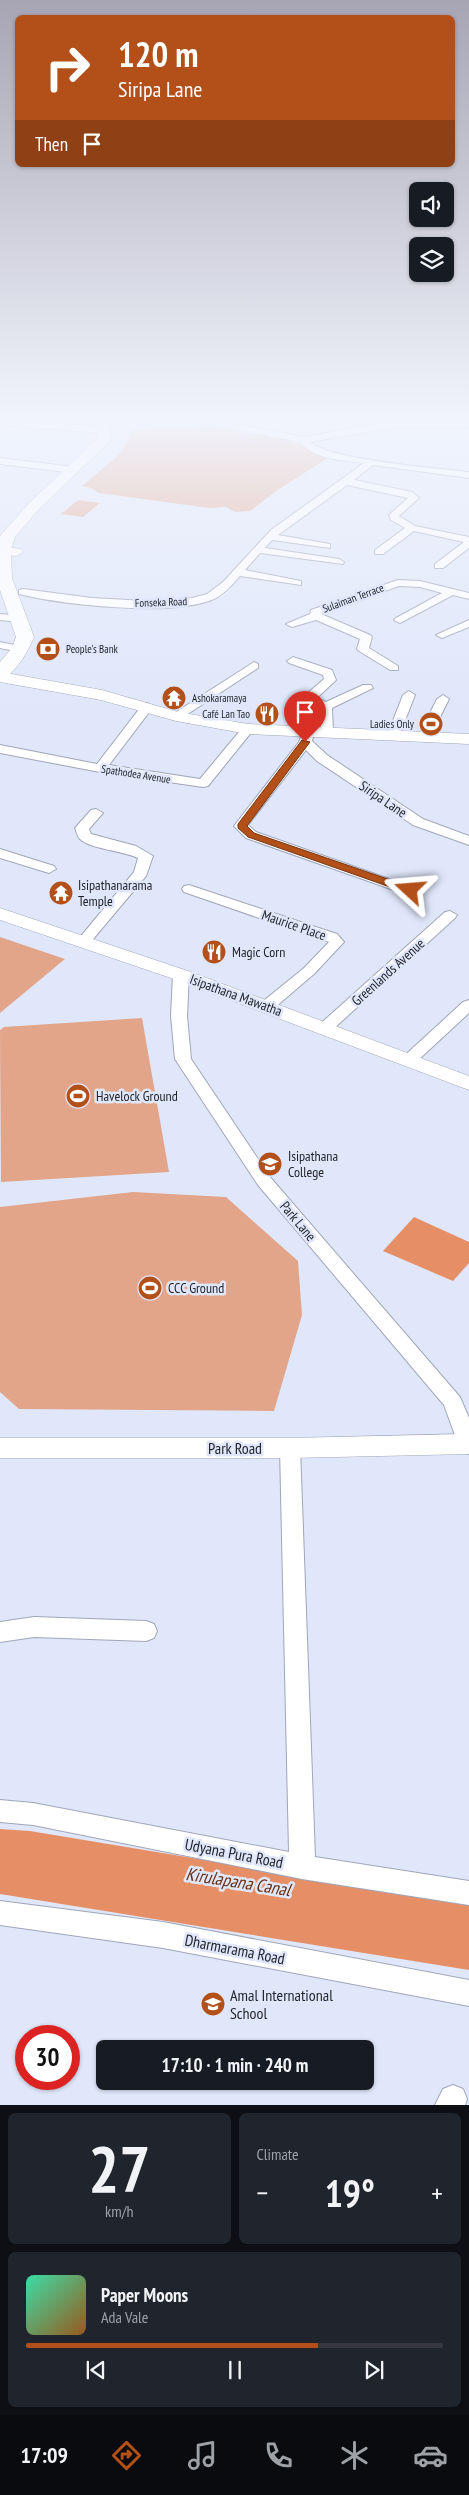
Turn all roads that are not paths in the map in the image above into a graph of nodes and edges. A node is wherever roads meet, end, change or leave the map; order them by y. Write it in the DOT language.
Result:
graph roads {
  1 [pos="29,513"];
  2 [pos="304,513"];
  3 [pos="396,513"];
  4 [pos="412,528"];
  5 [pos="270,537"];
  6 [pos="469,542"];
  7 [pos="326,546"];
  8 [pos="258,550"];
  9 [pos="6,551"];
  10 [pos="379,552"];
  11 [pos="339,562"];
  12 [pos="439,566"];
  13 [pos="236,572"];
  14 [pos="297,583"];
  15 [pos="23,592"];
  16 [pos="451,592"];
  17 [pos="469,596"];
  18 [pos="316,616"];
  19 [pos="0,617"];
  20 [pos="20,619"];
  21 [pos="400,620"];
  22 [pos="469,622"];
  23 [pos="292,624"];
  24 [pos="442,636"];
  25 [pos="0,645"];
  26 [pos="20,649"];
  27 [pos="293,661"];
  28 [pos="254,666"];
  29 [pos="394,668"];
  30 [pos="5,676"];
  31 [pos="367,688"];
  32 [pos="409,695"];
  33 [pos="442,699"];
  34 [pos="326,706"];
  35 [pos="147,708"];
  36 [pos="176,716"];
  37 [pos="248,729"];
  38 [pos="327,734"];
  39 [pos="393,736"];
  40 [pos="307,737"];
  41 [pos="424,737"];
  42 [pos="469,739"];
  43 [pos="0,749"];
  44 [pos="100,768"];
  45 [pos="96,813"];
  46 [pos="469,841"];
  47 [pos="0,853"];
  48 [pos="49,869"];
  49 [pos="189,889"];
  50 [pos="410,890"];
  51 [pos="0,914"];
  52 [pos="450,915"];
  53 [pos="84,941"];
  54 [pos="181,975"];
  55 [pos="469,1005"];
  56 [pos="267,1006"];
  57 [pos="325,1028"];
  58 [pos="409,1060"];
  59 [pos="469,1083"];
  60 [pos="469,1444"];
  61 [pos="0,1448"];
  62 [pos="290,1448"];
  63 [pos="0,1632"];
  64 [pos="146,1632"];
  65 [pos="0,1811"];
  66 [pos="302,1867"];
  67 [pos="469,1893"];
  68 [pos="0,1913"];
  69 [pos="469,1993"];
  1 -- 9 [label="highway"];
  2 -- 5 [label="street, Fonseka Road"];
  3 -- 4 [label="street"];
  4 -- 6 [label="street"];
  4 -- 10 [label="street"];
  5 -- 7 [label="street"];
  5 -- 8 [label="street, Fonseka Road"];
  6 -- 12 [label="street"];
  8 -- 11 [label="street"];
  8 -- 13 [label="street, Fonseka Road"];
  9 -- 15 [label="highway"];
  9 -- 20 [label="highway"];
  13 -- 14 [label="street"];
  13 -- 15 [label="street, Fonseka Road"];
  15 -- 30 [label="highway"];
  16 -- 17 [label="street, Sulaiman Terrace"];
  16 -- 18 [label="street, Sulaiman Terrace"];
  16 -- 21 [label="street"];
  18 -- 23 [label="street"];
  18 -- 29 [label="street, Sulaiman Terrace"];
  19 -- 20 [label="street"];
  20 -- 26 [label="highway"];
  22 -- 24 [label="street"];
  25 -- 26 [label="street"];
  26 -- 30 [label="highway"];
  27 -- 34 [label="street"];
  28 -- 36 [label="street"];
  30 -- 35 [label="main road"];
  31 -- 34 [label="street"];
  32 -- 39 [label="street"];
  33 -- 41 [label="street"];
  34 -- 38 [label="street"];
  35 -- 36 [label="main road"];
  35 -- 44 [label="street"];
  36 -- 37 [label="main road"];
  37 -- 40 [label="main road"];
  37 -- 44 [label="street, Spathodea Avenue"];
  38 -- 39 [label="main road"];
  38 -- 40 [label="main road"];
  39 -- 41 [label="main road"];
  40 -- 46 [label="street, Siripa Lane"];
  40 -- 50 [label="street"];
  41 -- 42 [label="main road"];
  43 -- 44 [label="street, Spathodea Avenue"];
  45 -- 53 [label="street"];
  47 -- 48 [label="street"];
  49 -- 56 [label="street, Maurice Place"];
  51 -- 53 [label="main road, Isipathana Mawatha"];
  52 -- 57 [label="street, Greenlands Avenue"];
  53 -- 54 [label="main road, Isipathana Mawatha"];
  54 -- 56 [label="main road, Isipathana Mawatha"];
  54 -- 60 [label="street, Park Lane"];
  55 -- 58 [label="street"];
  56 -- 57 [label="main road, Isipathana Mawatha"];
  57 -- 58 [label="main road, Isipathana Mawatha"];
  58 -- 59 [label="main road, Isipathana Mawatha"];
  60 -- 62 [label="main road, Park Road"];
  61 -- 62 [label="main road, Park Road"];
  62 -- 66 [label="street"];
  63 -- 64 [label="street"];
  65 -- 66 [label="street, Udyana Pura Road"];
  66 -- 67 [label="street, Udyana Pura Road"];
  68 -- 69 [label="street, Dharmarama Road"];
}
